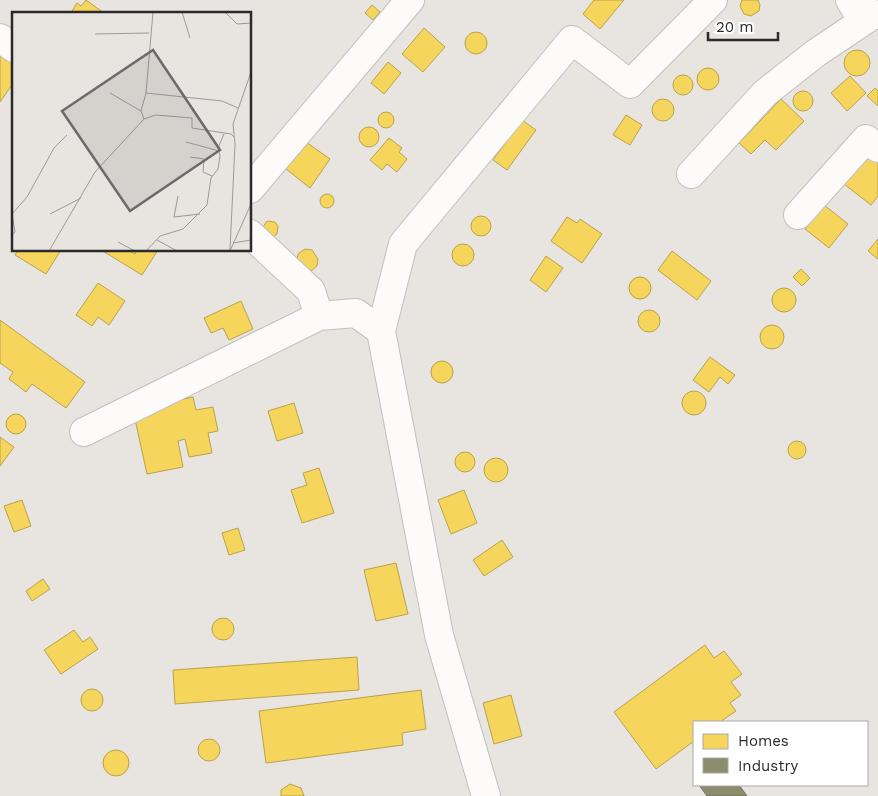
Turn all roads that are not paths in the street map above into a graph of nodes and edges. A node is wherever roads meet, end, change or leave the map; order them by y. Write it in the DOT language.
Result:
graph roads {
  1 [pos="410,0"];
  2 [pos="713,0"];
  3 [pos="850,0"];
  4 [pos="876,14"];
  5 [pos="0,38"];
  6 [pos="12,47"];
  7 [pos="878,148"];
  8 [pos="691,174"];
  9 [pos="251,188"];
  10 [pos="798,215"];
  11 [pos="251,235"];
  12 [pos="319,316"];
  13 [pos="381,331"];
  14 [pos="84,432"];
  15 [pos="486,796"];
  1 -- 9 [label="street"];
  2 -- 13 [label="street"];
  3 -- 4 [label="street"];
  4 -- 8 [label="street"];
  5 -- 6 [label="street"];
  7 -- 10 [label="street"];
  11 -- 12 [label="street"];
  12 -- 13 [label="street"];
  12 -- 14 [label="street"];
  13 -- 15 [label="street"];
}
